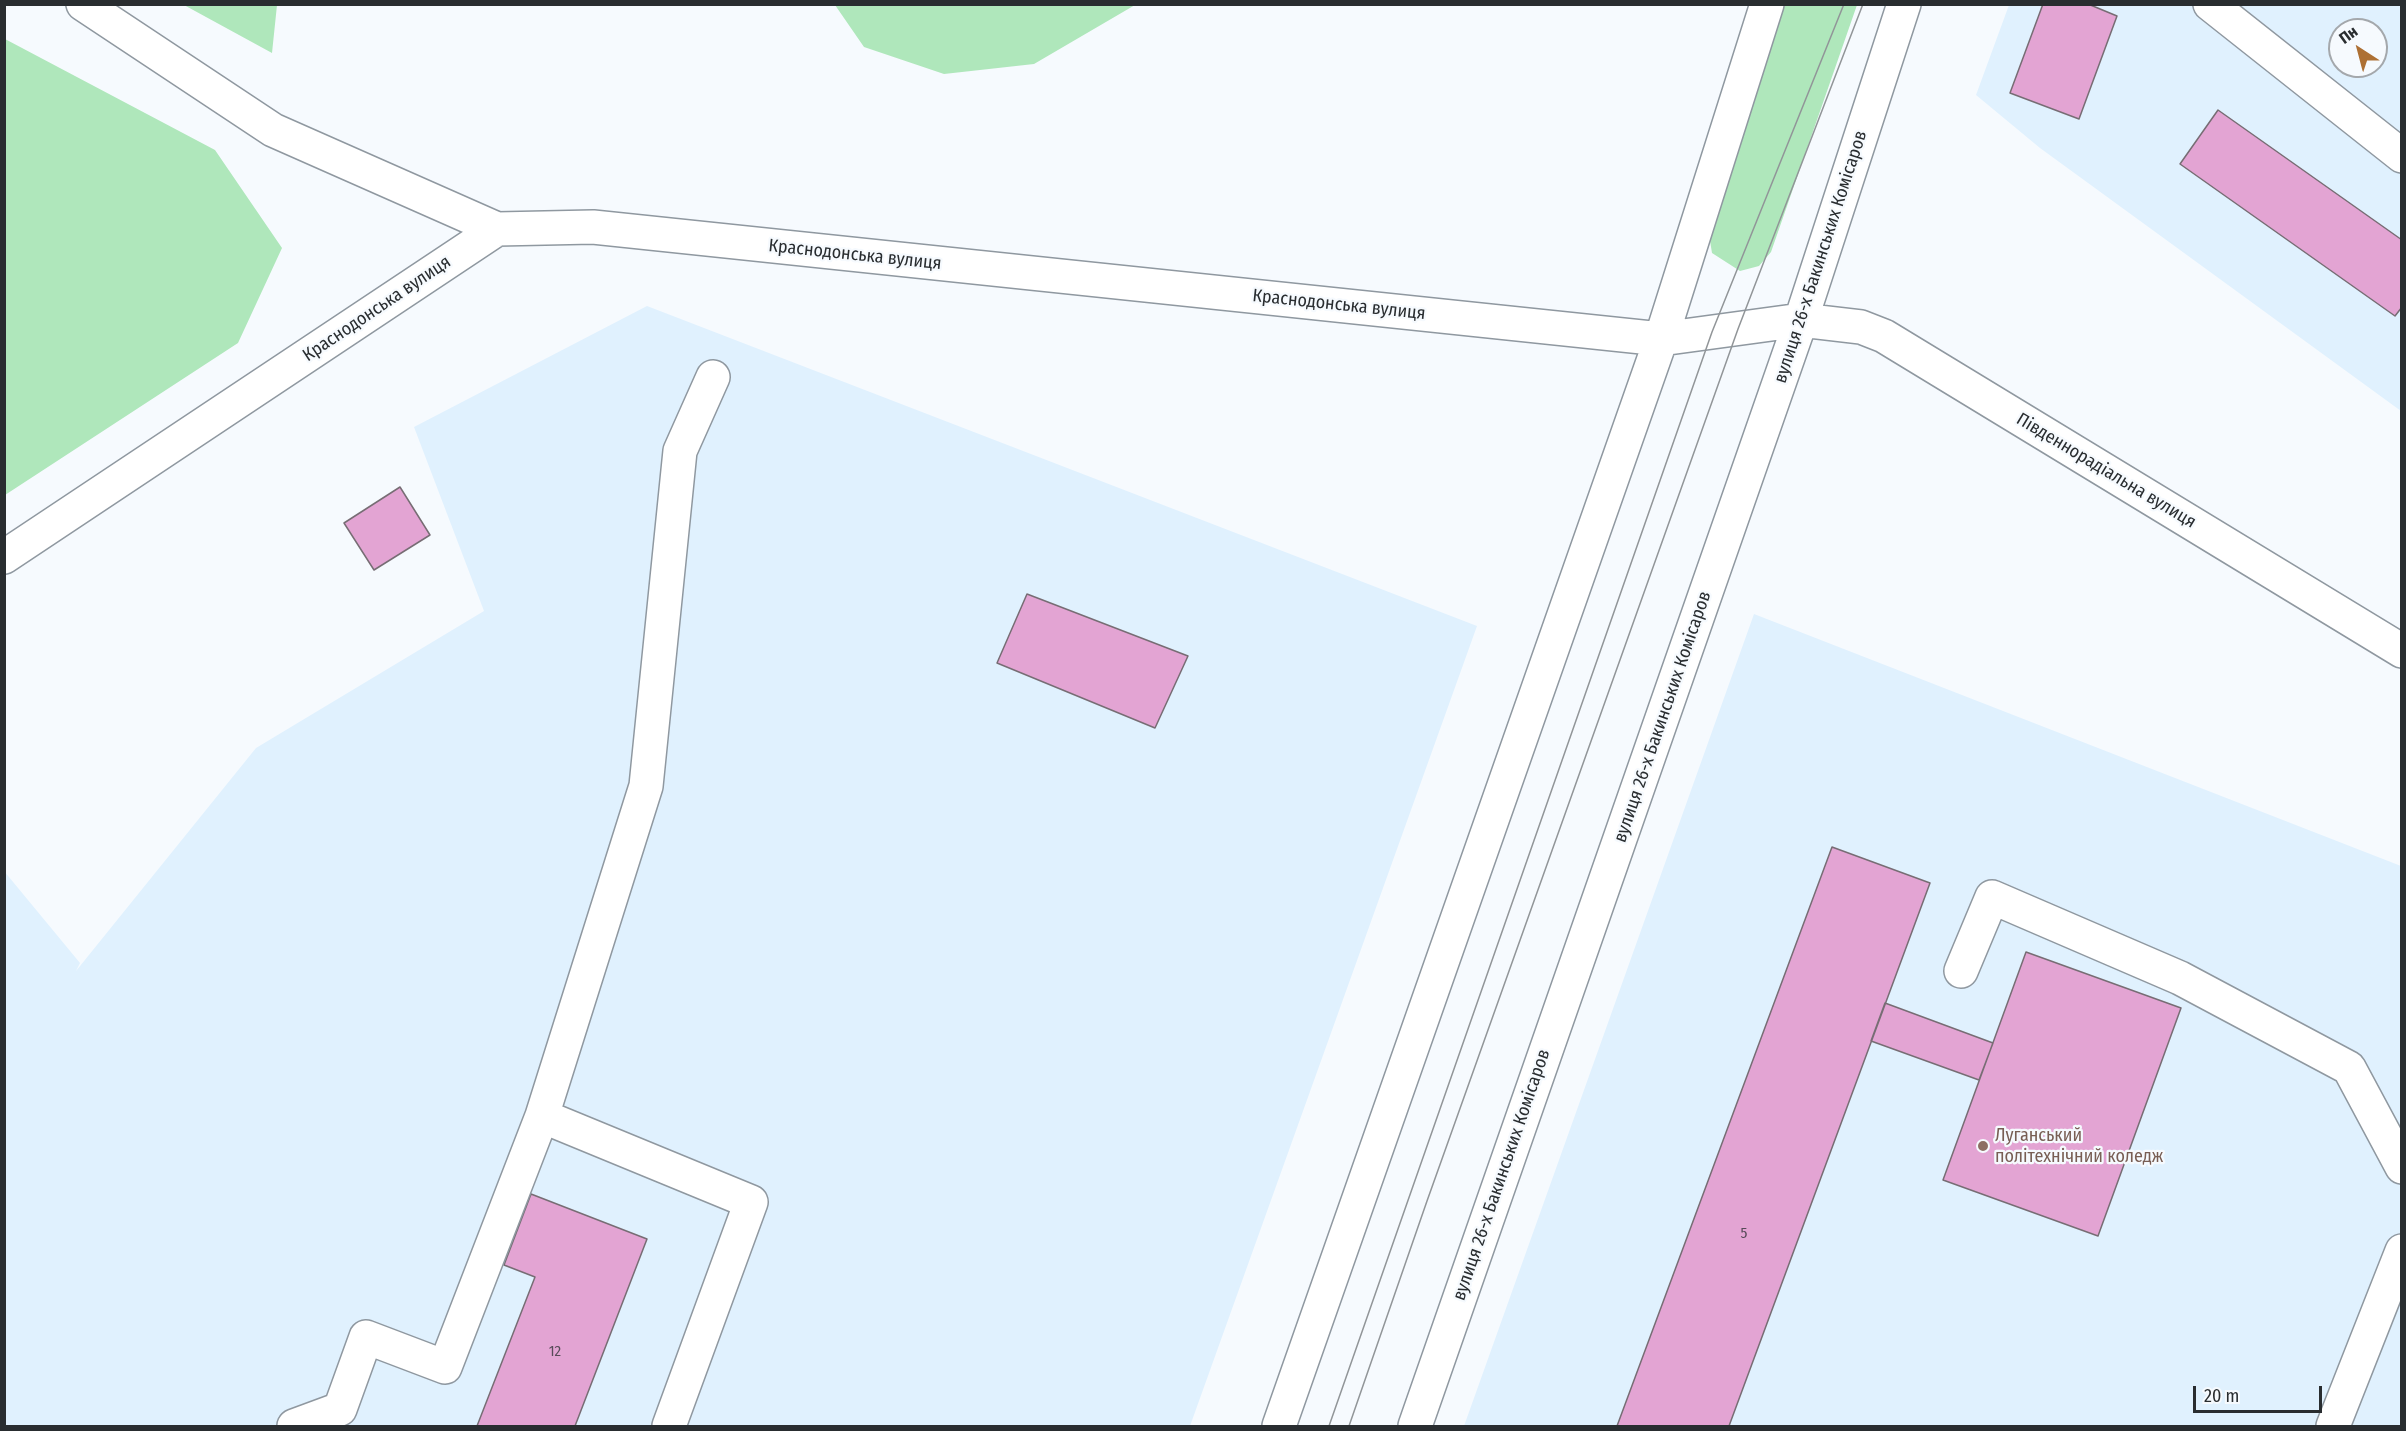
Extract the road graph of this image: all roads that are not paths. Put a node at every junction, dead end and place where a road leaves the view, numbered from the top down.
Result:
1 (82, 4) edge
2 (1767, 4) edge
3 (1904, 4) edge
4 (2210, 4) edge
5 (2402, 156) edge
6 (496, 229) junction
7 (1801, 320) junction
8 (1661, 339) junction
9 (713, 377) dead end
10 (4, 557) edge
11 (2402, 651) edge
12 (1961, 971) dead end
13 (542, 1116) junction
14 (2402, 1167) edge
15 (2402, 1251) edge
16 (294, 1426) edge
17 (669, 1426) edge
18 (1279, 1426) edge
19 (1415, 1426) edge
20 (2333, 1426) edge

1 - 6 street
2 - 8 street
3 - 7 street, вулиця 26-х Бакинських Комісаров
4 - 5 street
6 - 8 street, Краснодонська вулиця
6 - 10 street, Краснодонська вулиця
7 - 8 street, Краснодонська вулиця
7 - 11 street, Південнорадіальна вулиця
7 - 19 street, вулиця 26-х Бакинських Комісаров
8 - 18 street
9 - 13 street
12 - 14 street
13 - 16 street
13 - 17 street
15 - 20 street

